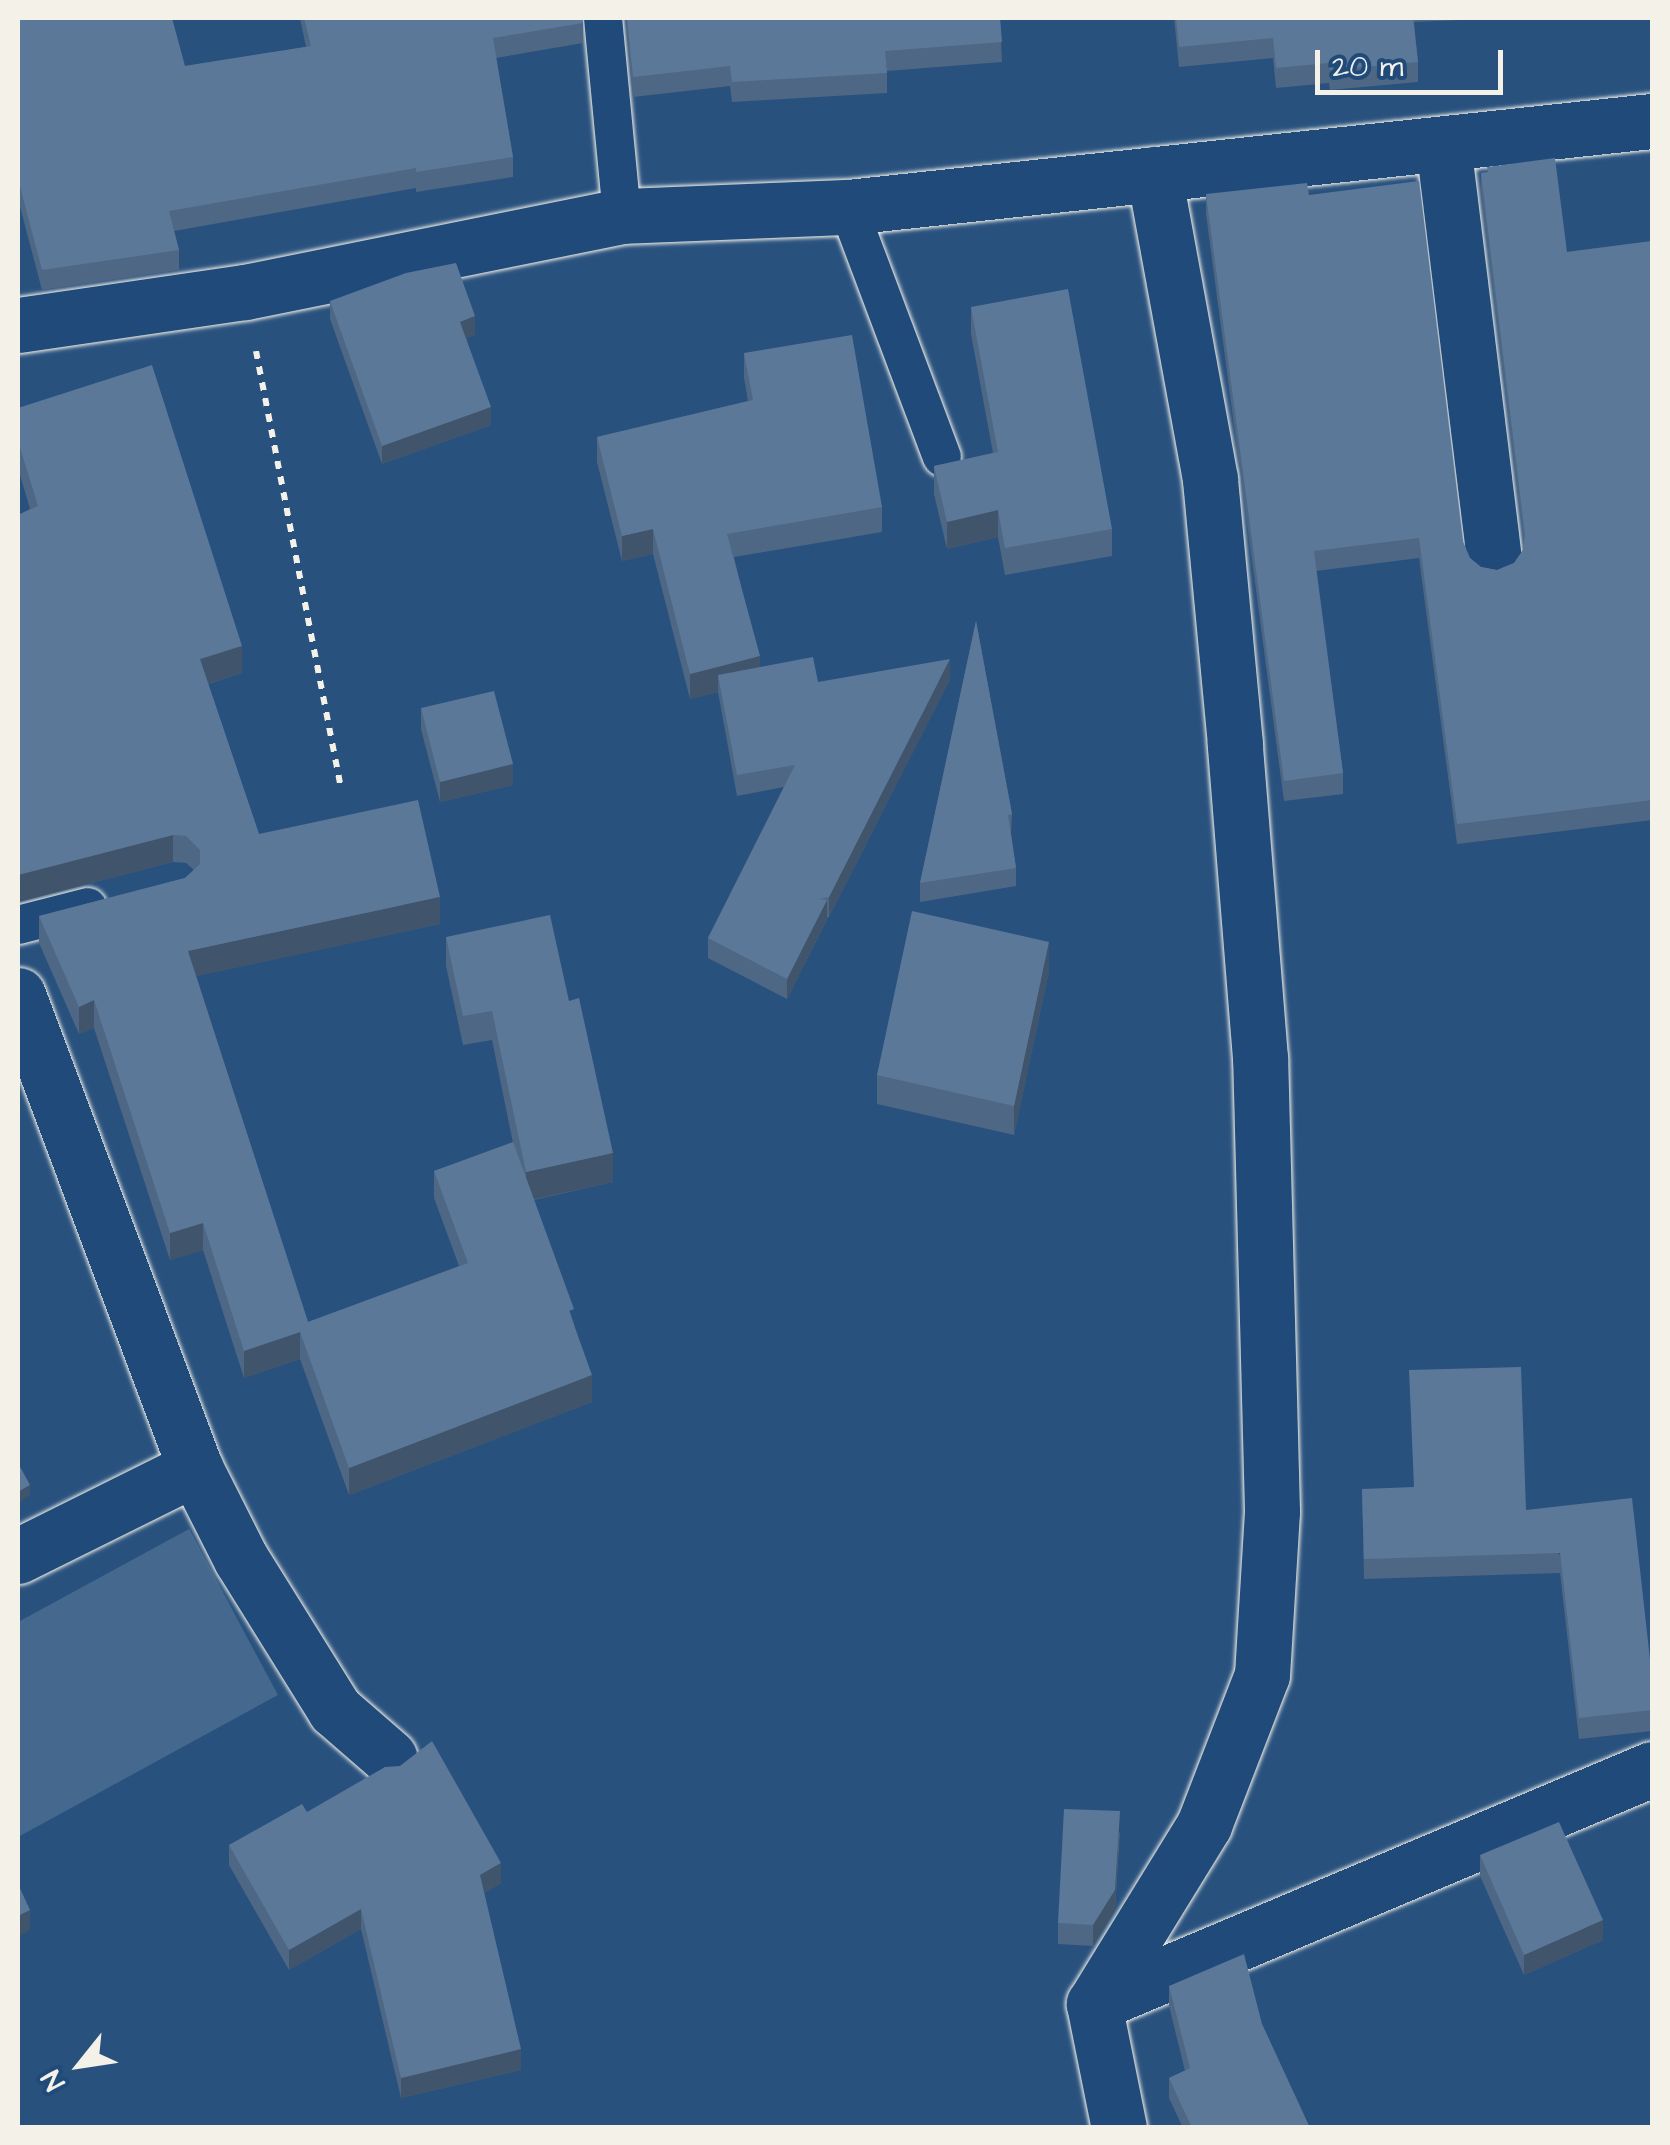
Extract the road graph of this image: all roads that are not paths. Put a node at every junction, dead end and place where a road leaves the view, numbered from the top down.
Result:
1 (603, 18) edge
2 (1652, 121) edge
3 (1443, 144) junction
4 (1154, 174) junction
5 (848, 207) junction
6 (622, 216) junction
7 (18, 325) edge
8 (942, 457) dead end
9 (1494, 559) dead end
10 (125, 898) edge
11 (18, 925) edge
12 (18, 995) edge
13 (195, 1468) junction
14 (18, 1556) edge
15 (388, 1757) dead end
16 (1652, 1769) edge
17 (1094, 2004) junction
18 (1119, 2128) edge

1 - 6 lane
2 - 3 street
3 - 4 street
3 - 9 street
4 - 5 street
4 - 17 street
5 - 6 street
5 - 8 lane
6 - 7 street
10 - 11 lane
12 - 13 street
13 - 14 street
13 - 15 street
16 - 17 street
17 - 18 street

